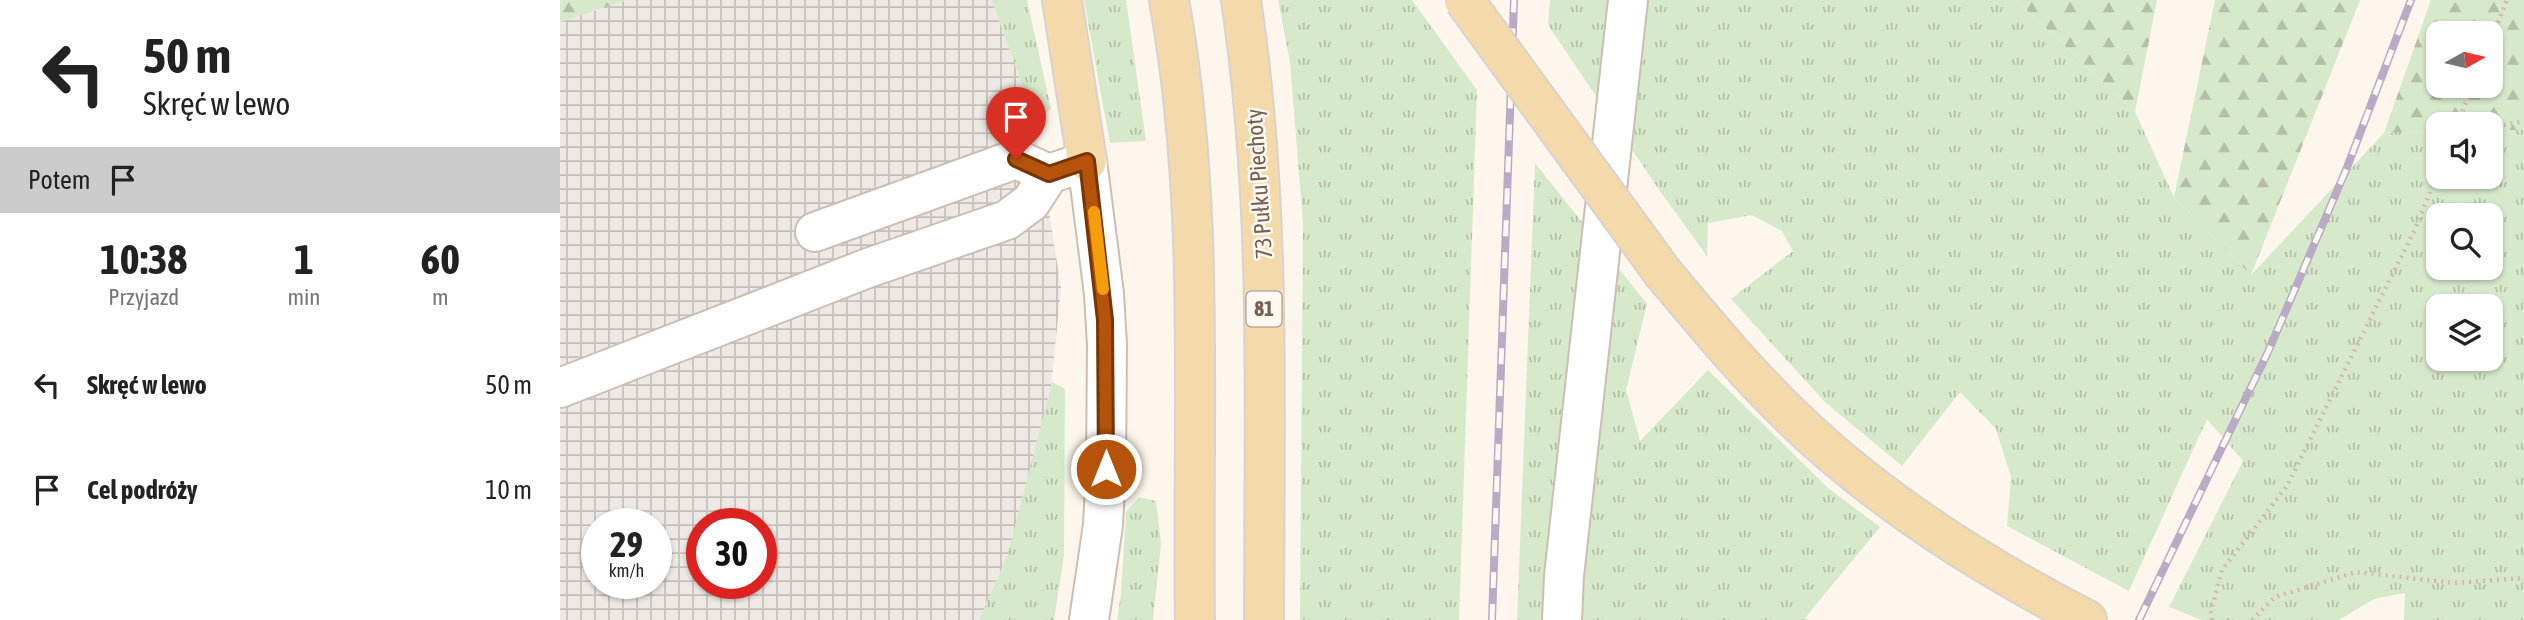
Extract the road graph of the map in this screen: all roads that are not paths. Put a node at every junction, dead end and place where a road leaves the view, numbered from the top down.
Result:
1 (1062, 0) edge
2 (1169, 0) edge
3 (1241, 0) edge
4 (1464, 0) edge
5 (1628, 0) edge
6 (1087, 161) junction
7 (1049, 174) junction
8 (815, 232) dead end
9 (560, 388) edge
10 (1193, 612) edge
11 (1089, 620) edge
12 (1264, 620) edge
13 (1562, 620) edge
14 (2087, 620) edge

1 - 6 main road
2 - 10 main road
3 - 12 main road, 73 Pułku Piechoty / 81
4 - 14 main road, bridge
5 - 13 street
6 - 7 street
6 - 11 street
7 - 8 street
7 - 9 street

